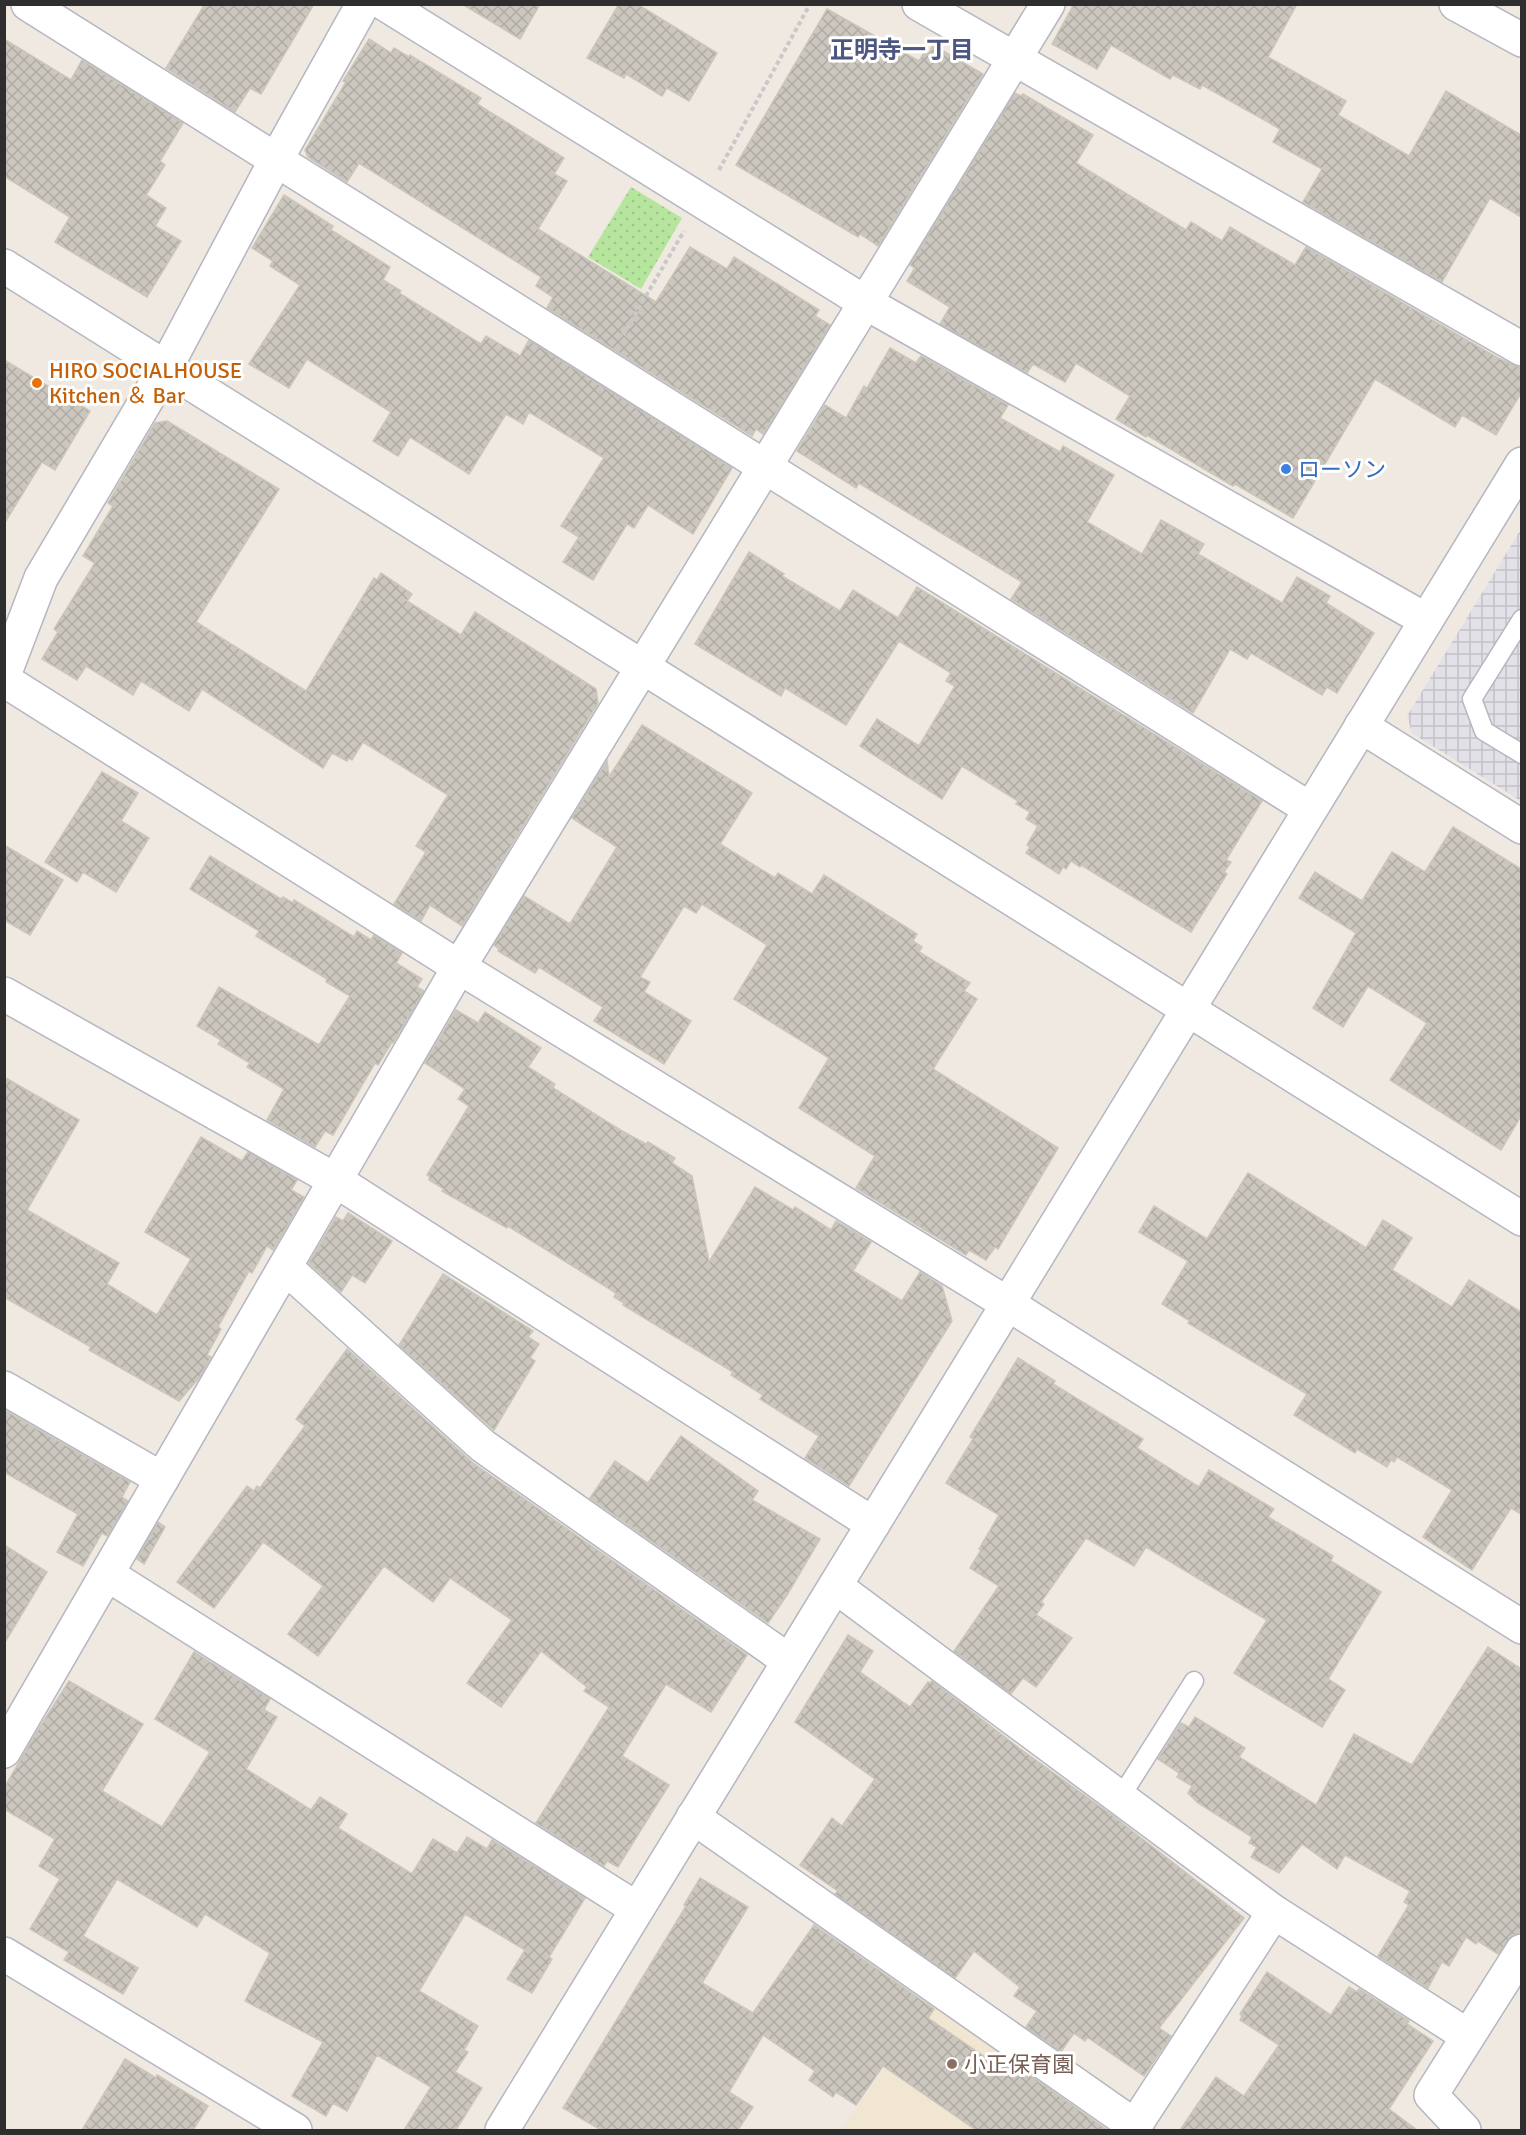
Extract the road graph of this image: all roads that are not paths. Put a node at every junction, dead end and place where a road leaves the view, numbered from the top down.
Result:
1 (28, 4) edge
2 (363, 4) edge
3 (385, 4) edge
4 (919, 4) edge
5 (1048, 4) edge
6 (1456, 4) edge
7 (1521, 40) edge
8 (1015, 59) junction
9 (276, 160) junction
10 (4, 266) edge
11 (866, 303) junction
12 (1521, 349) edge
13 (166, 367) junction
14 (1521, 464) edge
15 (766, 467) junction
16 (1521, 619) edge
17 (1426, 621) junction
18 (644, 667) junction
19 (4, 675) edge
20 (4, 680) edge
21 (1361, 726) junction
22 (1521, 754) edge
23 (1310, 809) junction
24 (1521, 827) edge
25 (459, 967) junction
26 (4, 994) edge
27 (1188, 1010) junction
28 (335, 1180) junction
29 (1521, 1219) edge
30 (285, 1267) junction
31 (1008, 1304) junction
32 (4, 1388) edge
33 (162, 1479) junction
34 (873, 1524) junction
35 (107, 1574) junction
36 (835, 1586) junction
37 (1521, 1627) edge
38 (789, 1661) junction
39 (1194, 1681) dead end
40 (4, 1751) edge
41 (1120, 1798) junction
42 (693, 1817) junction
43 (637, 1909) junction
44 (1274, 1912) junction
45 (1521, 1951) edge
46 (4, 1954) edge
47 (1468, 2036) junction
48 (1134, 2128) edge
49 (295, 2130) edge
50 (502, 2130) edge
51 (1464, 2130) edge

1 - 9 street
2 - 9 street
3 - 11 street
4 - 8 street
5 - 8 street
6 - 7 street
8 - 11 street
8 - 12 street
9 - 13 street
9 - 15 street
10 - 13 street
11 - 15 street
11 - 17 street
13 - 18 street
13 - 19 street
14 - 17 street
15 - 18 street
15 - 23 street
16 - 22 lane
17 - 21 street
18 - 25 street
18 - 27 street
20 - 25 street
21 - 23 street
21 - 24 street
23 - 27 street
25 - 28 street
25 - 31 street
26 - 28 street
27 - 29 street
27 - 31 street
28 - 30 street
28 - 34 street
30 - 33 street
30 - 38 street
31 - 34 street
31 - 37 street
32 - 33 street
33 - 35 street
34 - 36 street
35 - 40 street
35 - 43 street
36 - 38 street
36 - 41 street
38 - 42 street
39 - 41 lane
41 - 44 street
42 - 43 street
42 - 48 street
43 - 50 street
44 - 47 street
44 - 48 street
45 - 47 street
46 - 49 street
47 - 51 street

